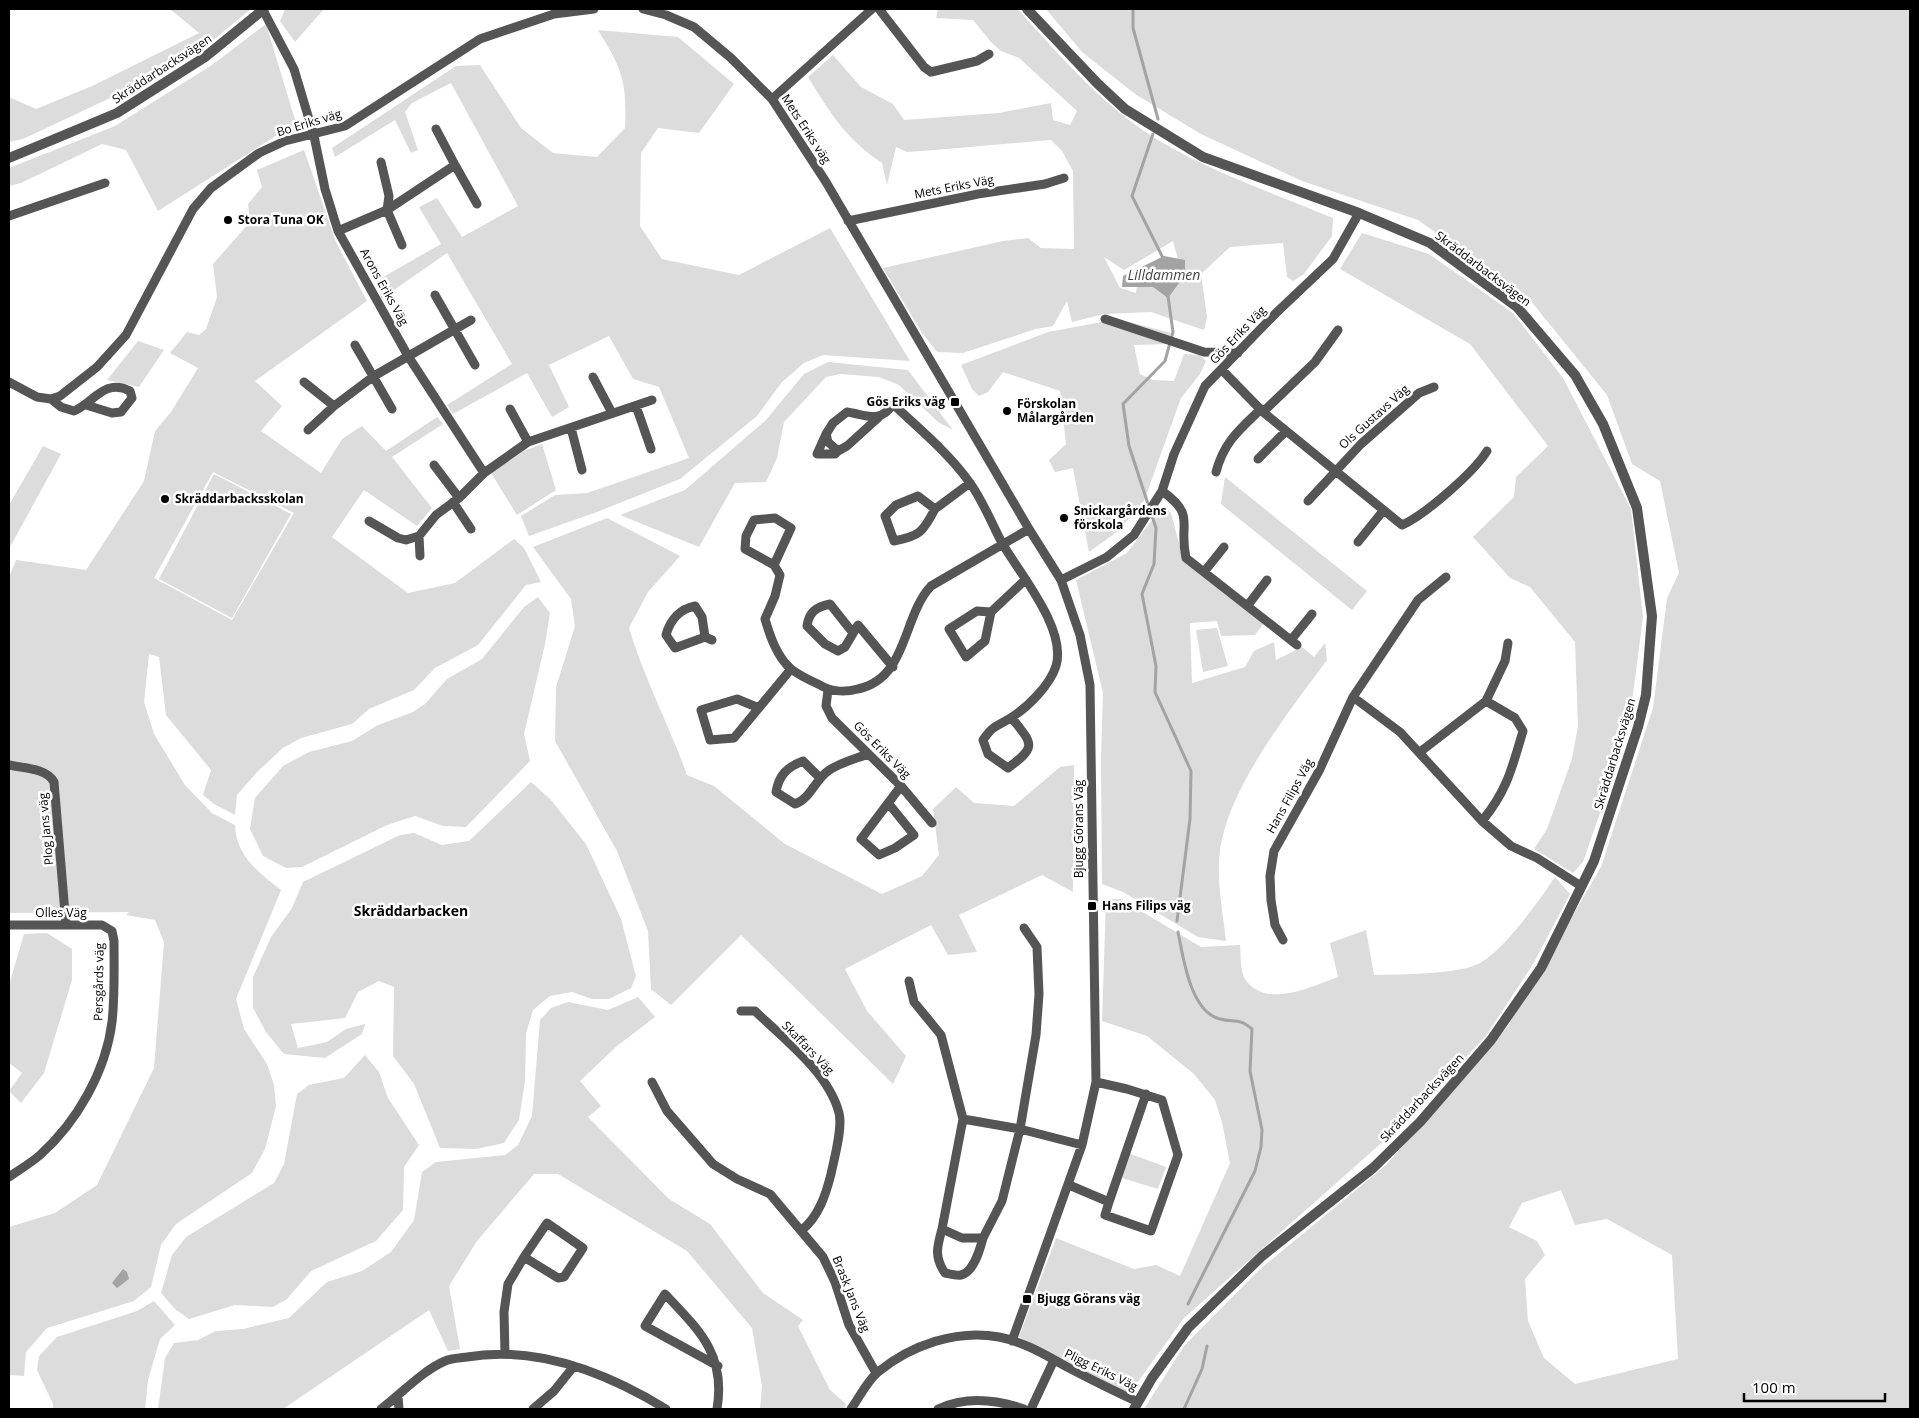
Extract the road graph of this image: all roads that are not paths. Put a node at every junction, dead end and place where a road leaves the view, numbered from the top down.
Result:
1 (594, 9) edge
2 (643, 9) edge
3 (872, 9) edge
4 (879, 9) edge
5 (1027, 9) edge
6 (264, 10) edge
7 (989, 54) dead end
8 (772, 99) junction
9 (436, 129) dead end
10 (314, 136) junction
11 (9, 158) edge
12 (381, 162) dead end
13 (455, 165) junction
14 (1064, 178) dead end
15 (105, 183) dead end
16 (477, 204) dead end
17 (387, 210) junction
18 (1359, 213) junction
19 (9, 216) edge
20 (848, 221) junction
21 (338, 231) junction
22 (402, 245) dead end
23 (435, 295) dead end
24 (1106, 319) dead end
25 (471, 320) dead end
26 (455, 329) junction
27 (1338, 330) dead end
28 (355, 345) dead end
29 (1238, 353) junction
30 (408, 356) junction
31 (476, 365) dead end
32 (1222, 370) junction
33 (374, 376) junction
34 (593, 377) dead end
35 (9, 382) edge
36 (304, 382) dead end
37 (1434, 387) dead end
38 (51, 399) junction
39 (652, 400) dead end
40 (86, 406) junction
41 (334, 406) junction
42 (636, 406) junction
43 (392, 409) dead end
44 (510, 409) dead end
45 (1262, 410) junction
46 (612, 413) junction
47 (879, 417) junction
48 (571, 428) junction
49 (308, 430) dead end
50 (1286, 431) junction
51 (826, 434) junction
52 (528, 442) junction
53 (650, 449) dead end
54 (838, 451) junction
55 (1487, 451) dead end
56 (1258, 459) dead end
57 (434, 465) dead end
58 (582, 470) dead end
59 (1334, 471) junction
60 (1216, 472) dead end
61 (484, 473) junction
62 (970, 483) junction
63 (1162, 491) junction
64 (456, 500) junction
65 (1308, 501) dead end
66 (935, 509) junction
67 (1383, 511) junction
68 (370, 521) dead end
69 (471, 529) dead end
70 (1028, 529) junction
71 (419, 536) junction
72 (1358, 542) dead end
73 (1003, 544) junction
74 (1224, 547) dead end
75 (420, 556) dead end
76 (774, 565) junction
77 (1204, 572) junction
78 (1446, 577) dead end
79 (1025, 580) junction
80 (1061, 580) junction
81 (1267, 580) dead end
82 (1248, 605) junction
83 (990, 612) junction
84 (1312, 614) dead end
85 (853, 633) junction
86 (708, 638) joint
87 (1508, 643) dead end
88 (893, 667) junction
89 (791, 669) junction
90 (828, 690) junction
91 (1353, 698) junction
92 (1486, 701) junction
93 (759, 708) junction
94 (1012, 718) junction
95 (1420, 752) junction
96 (868, 754) junction
97 (9, 765) edge
98 (820, 778) junction
99 (901, 786) junction
100 (889, 804) junction
101 (1482, 821) junction
102 (932, 823) dead end
103 (1581, 886) junction
104 (9, 925) edge
105 (66, 925) junction
106 (1024, 928) dead end
107 (112, 931) joint
108 (1283, 940) dead end
109 (909, 981) dead end
110 (741, 1011) dead end
111 (652, 1082) dead end
112 (1096, 1082) junction
113 (1146, 1094) junction
114 (963, 1119) junction
115 (1020, 1129) junction
116 (1082, 1145) junction
117 (9, 1177) edge
118 (1069, 1185) junction
119 (1110, 1202) junction
120 (942, 1229) junction
121 (802, 1230) junction
122 (983, 1238) junction
123 (524, 1257) junction
124 (1012, 1340) junction
125 (505, 1354) junction
126 (1054, 1360) junction
127 (574, 1366) junction
128 (718, 1366) junction
129 (876, 1373) junction
130 (398, 1396) junction
131 (1136, 1406) edge
132 (381, 1409) edge
133 (398, 1409) edge
134 (533, 1409) edge
135 (666, 1409) edge
136 (717, 1409) edge
137 (851, 1409) edge
138 (938, 1409) edge
139 (1024, 1409) edge
140 (1031, 1409) edge

1 - 10 street, Bo Eriks väg
2 - 8 street, Mets Eriks väg
3 - 8 street
4 - 7 street
5 - 18 street, Skräddarbacksvägen
6 - 10 street, Arons Eriks Väg
6 - 11 street, Skräddarbacksvägen
8 - 20 street, Mets Eriks väg
9 - 13 street
10 - 21 street, Arons Eriks Väg
10 - 38 street, Bo Eriks väg
12 - 17 street
13 - 16 street
13 - 17 street
14 - 20 street, Mets Eriks Väg
15 - 19 street
17 - 21 street
17 - 22 street
18 - 29 street, Gös Eriks Väg
18 - 103 street, Skräddarbacksvägen
20 - 70 street
21 - 30 street, Arons Eriks Väg
23 - 26 street
24 - 29 street
25 - 26 street
26 - 30 street
26 - 31 street
27 - 45 street
28 - 33 street
29 - 32 street, Gös Eriks Väg
30 - 33 street
30 - 61 street, Arons Eriks Väg
32 - 45 street
32 - 63 street, Gös Eriks Väg
33 - 41 street
33 - 43 street
34 - 46 street
35 - 38 street
36 - 41 street
37 - 59 street, Ols Gustavs Väg
38 - 40 street
39 - 42 street
40 - 40 street
41 - 49 street
42 - 46 street
42 - 53 street
44 - 52 street
45 - 50 street
45 - 60 street
46 - 48 street
47 - 51 street
47 - 54 street
47 - 62 street
48 - 52 street
48 - 58 street
50 - 56 street
50 - 59 street
51 - 54 street
51 - 54 street
52 - 61 street
55 - 67 street
57 - 64 street
59 - 65 street, Ols Gustavs Väg
59 - 67 street
61 - 64 street
62 - 66 street
62 - 73 street
63 - 77 street
63 - 80 street, Gös Eriks Väg
64 - 69 street
64 - 71 street
66 - 66 street
67 - 72 street
68 - 71 street
70 - 73 street
70 - 80 street
71 - 75 street
73 - 79 street
73 - 88 street
74 - 77 street
76 - 76 street
76 - 89 street
77 - 82 street
78 - 91 street, Hans Filips Väg
79 - 83 street
79 - 94 street
80 - 112 street, Bjugg Görans Väg
81 - 82 street
82 - 84 street
83 - 83 street
85 - 85 street
85 - 88 street
86 - 86 street
87 - 92 street
88 - 90 street
89 - 90 street
89 - 93 street
90 - 96 street, Gös Eriks Väg
91 - 95 street
91 - 108 street, Hans Filips Väg
92 - 95 street
92 - 101 street
93 - 93 street
94 - 94 street
95 - 101 street
96 - 98 street, Gös Eriks Väg
96 - 99 street, Gös Eriks Väg
97 - 105 street, Plog Jans väg
98 - 98 street, Gös Eriks Väg
99 - 100 street, Gös Eriks Väg
99 - 102 street, Gös Eriks Väg
100 - 100 street, Gös Eriks Väg
101 - 103 street
103 - 131 street, Skräddarbacksvägen
104 - 105 street, Olles Väg
105 - 107 street, Olles Väg
106 - 115 street
107 - 117 street, Persgårds väg
109 - 114 street
110 - 121 street, Skaffars Väg
111 - 121 street, Brask Jans Väg
112 - 113 street
112 - 116 street, Bjugg Görans Väg
113 - 119 street
113 - 119 street
114 - 115 street
114 - 120 street
115 - 116 street
115 - 122 street
116 - 118 street, Bjugg Görans Väg
118 - 119 street
118 - 124 street, Bjugg Görans Väg
120 - 122 street
120 - 122 street
121 - 129 street, Brask Jans Väg
123 - 123 street
123 - 125 street
124 - 126 street, Pligg Eriks Väg
124 - 129 street, Pligg Eriks Väg
125 - 127 street
125 - 130 street
126 - 131 street, Pligg Eriks Väg
126 - 140 street, Pligg Eriks Väg
127 - 134 street
127 - 135 street
128 - 128 street
128 - 136 street
129 - 137 street, Pligg Eriks Väg
130 - 132 street
130 - 133 street
138 - 139 street

